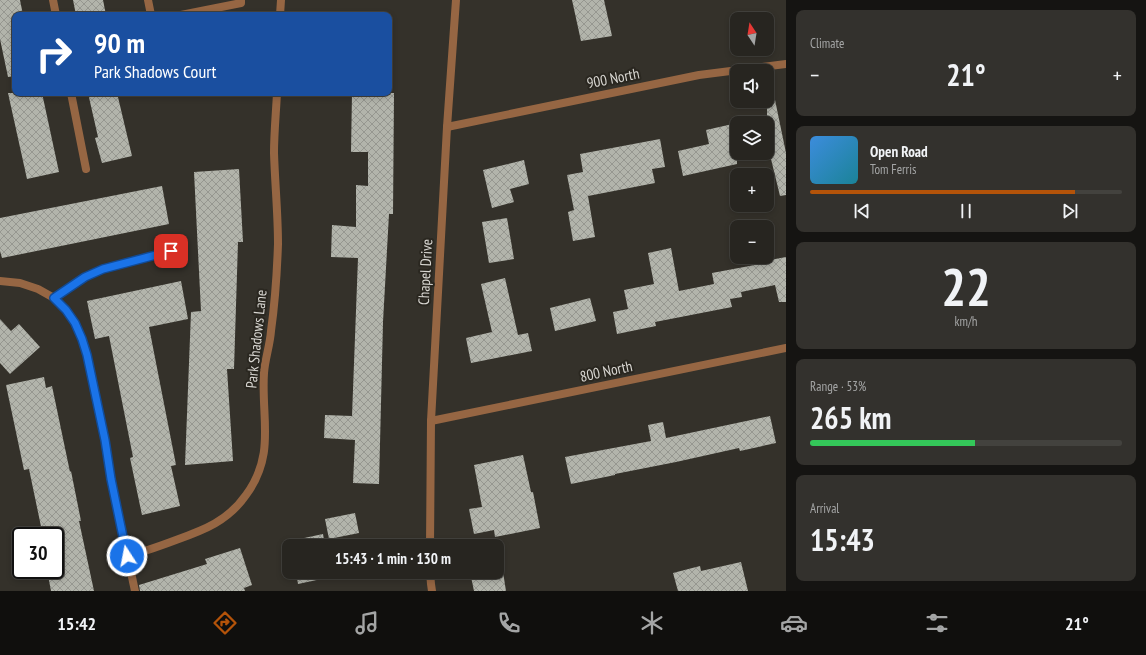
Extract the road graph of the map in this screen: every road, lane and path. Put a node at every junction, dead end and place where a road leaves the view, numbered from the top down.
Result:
1 (53, 0) edge
2 (148, 0) edge
3 (241, 0) edge
4 (281, 0) edge
5 (456, 0) edge
6 (55, 12) edge
7 (150, 12) edge
8 (196, 12) edge
9 (280, 12) edge
10 (786, 64) edge
11 (72, 96) edge
12 (277, 96) edge
13 (447, 127) junction
14 (86, 169) dead end
15 (171, 251) dead end
16 (0, 280) edge
17 (54, 298) junction
18 (786, 348) edge
19 (431, 421) junction
20 (430, 539) edge
21 (127, 556) junction
22 (430, 579) edge
23 (135, 591) edge
24 (432, 591) edge

1 - 6 street
2 - 7 street
3 - 8 street
4 - 9 street
5 - 13 street, Chapel Drive
10 - 13 street, 900 North
11 - 14 street
12 - 21 street, Park Shadows Lane
13 - 19 street, Chapel Drive
15 - 17 street
16 - 17 street
17 - 21 street
18 - 19 street, 800 North
19 - 20 street, Chapel Drive
21 - 23 street
22 - 24 street

